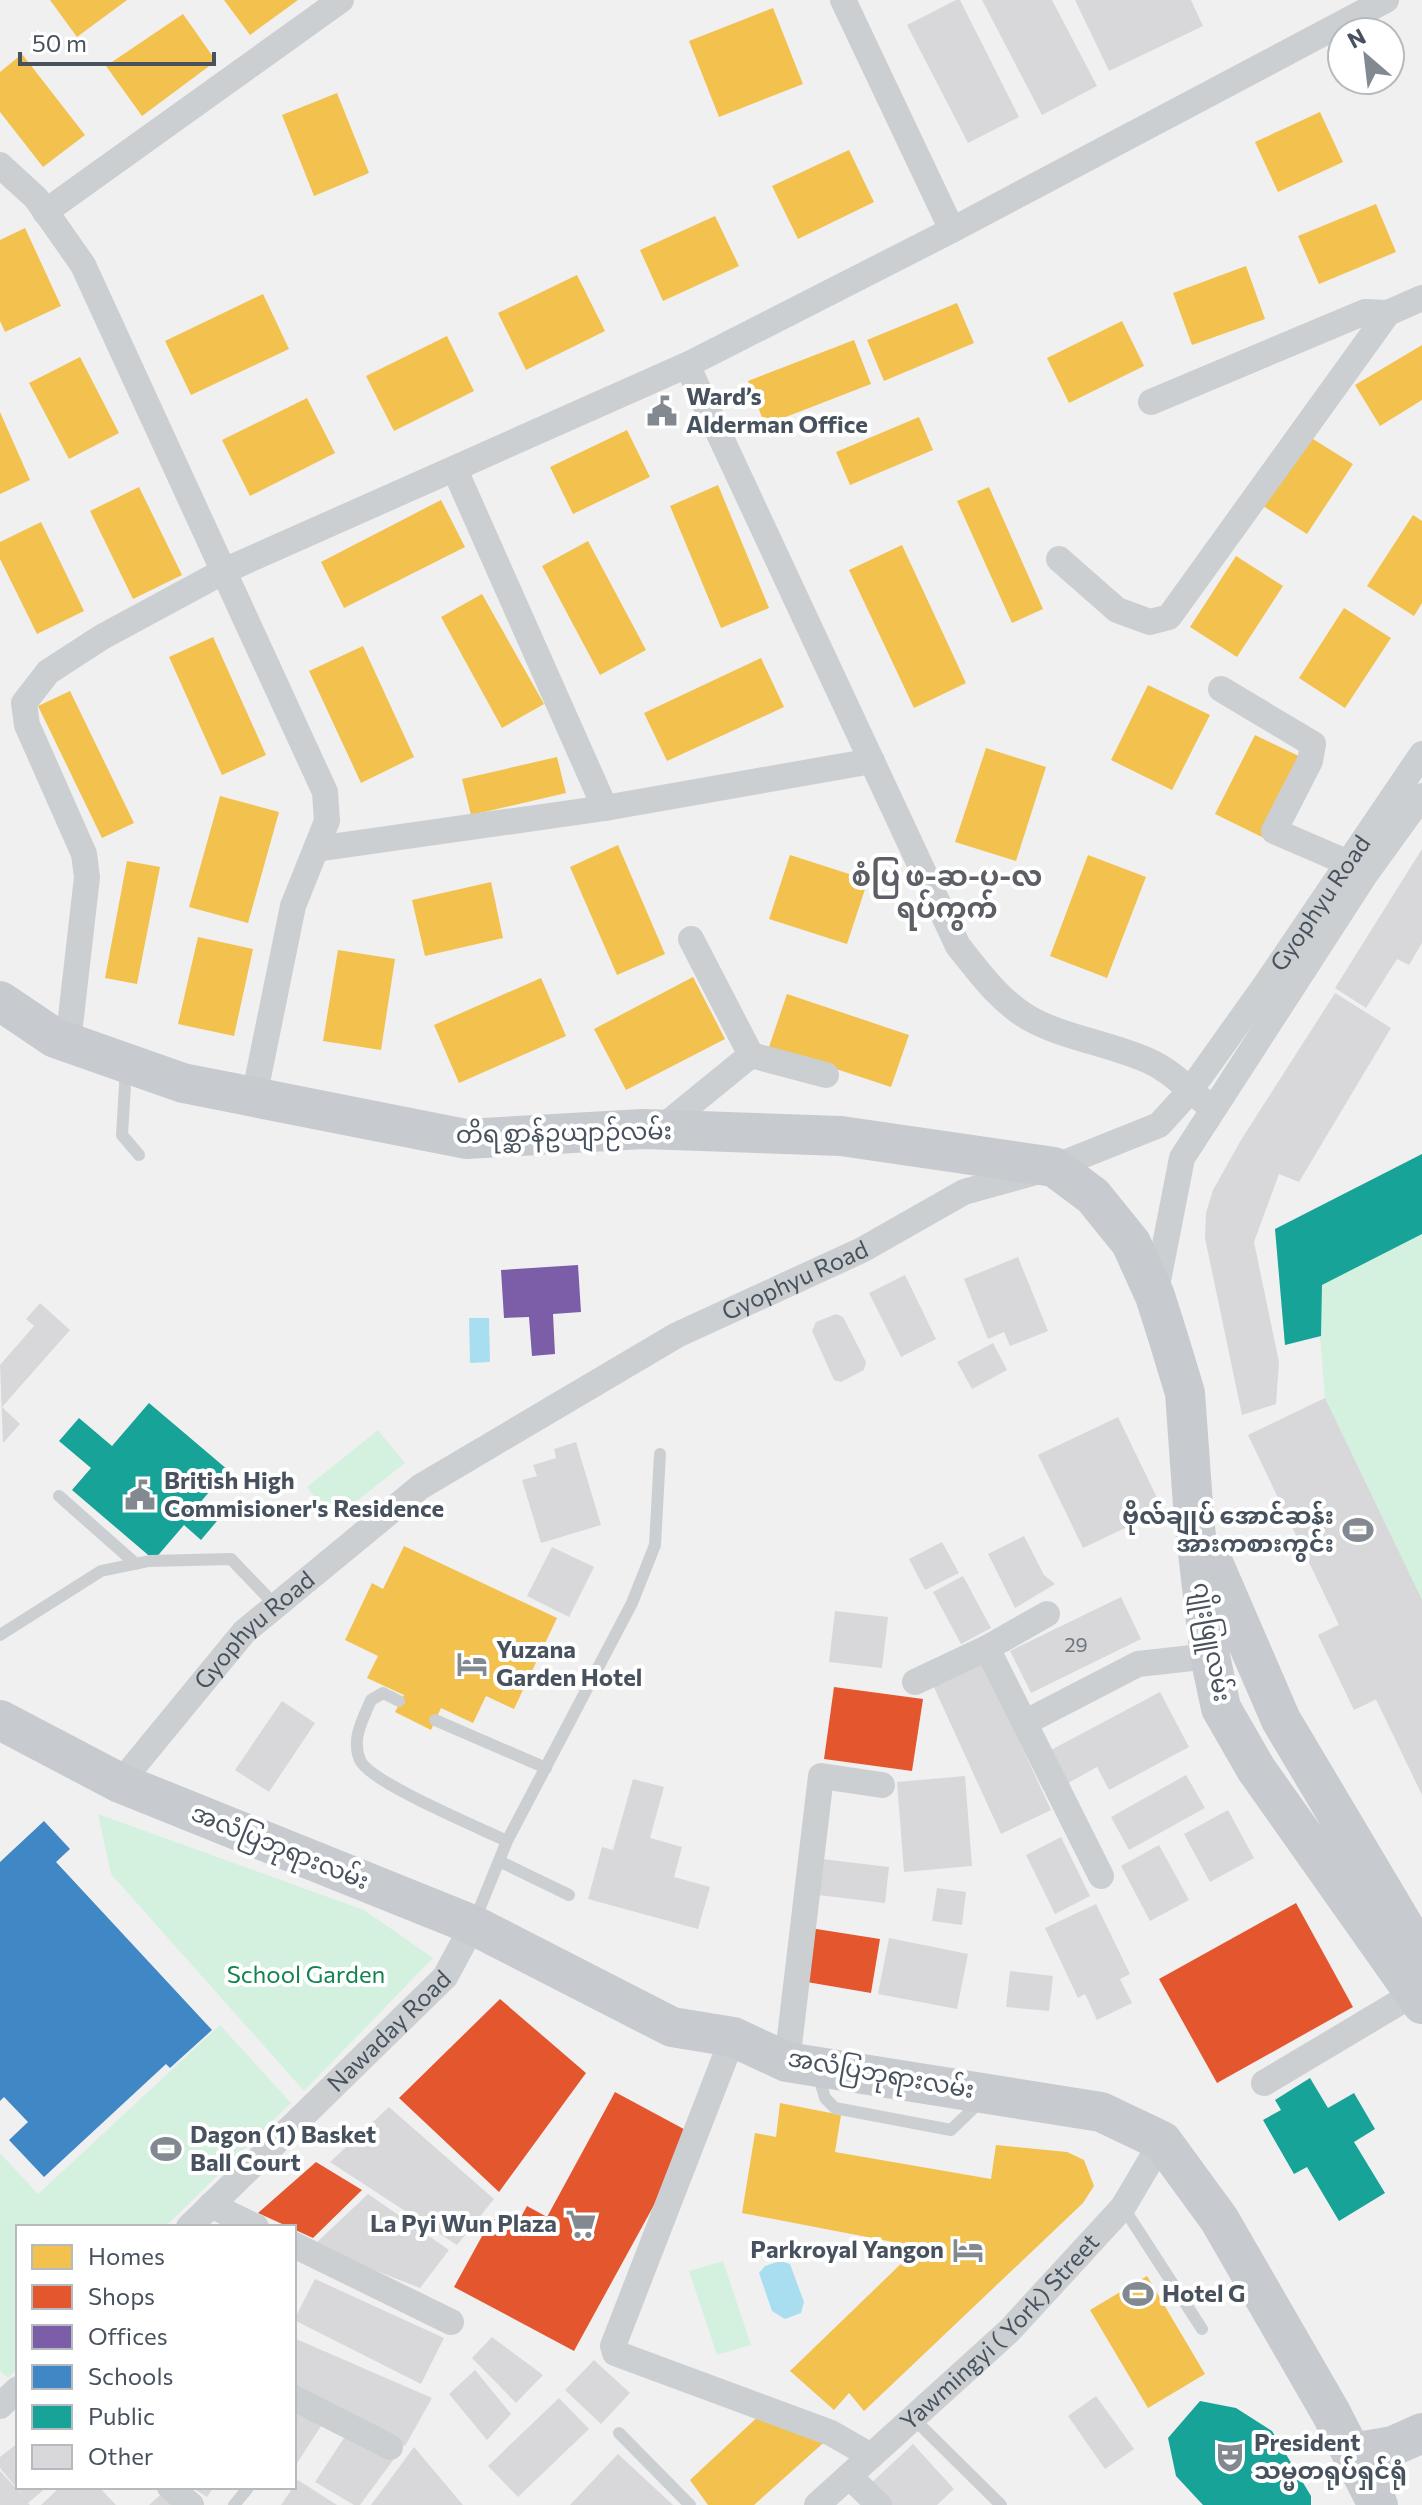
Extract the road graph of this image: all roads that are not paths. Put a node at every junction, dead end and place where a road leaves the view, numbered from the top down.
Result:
1 (341, 0) edge
2 (843, 0) edge
3 (1386, 0) edge
4 (0, 165) edge
5 (45, 212) junction
6 (952, 230) junction
7 (1422, 298) edge
8 (1388, 313) junction
9 (687, 365) junction
10 (1151, 402) dead end
11 (455, 470) junction
12 (1059, 559) dead end
13 (226, 570) junction
14 (1221, 689) dead end
15 (1422, 754) edge
16 (872, 761) junction
17 (1422, 796) edge
18 (605, 808) junction
19 (316, 849) junction
20 (1346, 862) junction
21 (691, 939) dead end
22 (0, 1001) edge
23 (68, 1043) junction
24 (751, 1055) junction
25 (127, 1063) junction
26 (826, 1075) dead end
27 (1189, 1092) junction
28 (254, 1097) junction
29 (1213, 1108) junction
30 (659, 1130) junction
31 (139, 1155) dead end
32 (1054, 1167) junction
33 (1155, 1296) junction
34 (660, 1454) dead end
35 (59, 1496) dead end
36 (1194, 1519) junction
37 (136, 1564) junction
38 (276, 1606) junction
39 (1047, 1614) dead end
40 (0, 1635) edge
41 (987, 1648) junction
42 (1210, 1656) junction
43 (915, 1682) dead end
44 (399, 1701) dead end
45 (0, 1720) edge
46 (435, 1720) dead end
47 (1026, 1722) junction
48 (546, 1768) junction
49 (120, 1783) junction
50 (882, 1785) dead end
51 (507, 1841) junction
52 (499, 1861) junction
53 (1101, 1876) dead end
54 (569, 1895) dead end
55 (473, 1925) junction
56 (1420, 1985) edge
57 (733, 2037) junction
58 (802, 2064) junction
59 (1264, 2083) dead end
60 (1162, 2141) junction
61 (211, 2205) junction
62 (1123, 2207) junction
63 (191, 2225) edge
64 (252, 2225) edge
65 (296, 2246) edge
66 (451, 2322) dead end
67 (1202, 2329) dead end
68 (296, 2399) edge
69 (913, 2418) junction
70 (619, 2433) dead end
71 (1422, 2433) edge
72 (390, 2447) dead end
73 (1352, 2453) junction
74 (871, 2456) junction
75 (849, 2476) junction
76 (172, 2489) edge
77 (247, 2489) edge
78 (1373, 2503) edge
79 (191, 2505) edge
80 (234, 2505) edge
81 (690, 2505) edge
82 (817, 2505) edge
83 (879, 2505) edge
84 (1001, 2505) edge

1 - 5 street
2 - 6 street
3 - 6 street
4 - 5 street
5 - 13 street
6 - 9 street
7 - 8 street
8 - 10 street
8 - 12 street
9 - 11 street
9 - 16 street
11 - 13 street
11 - 18 street
13 - 19 street
13 - 23 street
14 - 20 street
15 - 20 street, Gyophyu Road
16 - 18 street
16 - 27 street
17 - 29 street, Gyophyu Road
18 - 19 street
19 - 28 street
20 - 27 street, Gyophyu Road
21 - 24 street
22 - 23 main road, တိရစ္ဆာန်ဥယျာဉ်လမ်း
23 - 25 main road, တိရစ္ဆာန်ဥယျာဉ်လမ်း
24 - 26 street
24 - 30 street
25 - 28 main road, တိရစ္ဆာန်ဥယျာဉ်လမ်း
25 - 31 lane
27 - 29 street
27 - 32 street, Gyophyu Road
28 - 30 main road, တိရစ္ဆာန်ဥယျာဉ်လမ်း
29 - 33 street, Gyophyu Road
30 - 32 main road, တိရစ္ဆာန်ဥယျာဉ်လမ်း
32 - 33 main road, ဂျိုးဖြူလမ်း
32 - 38 street, Gyophyu Road
33 - 36 main road, ဂျိုးဖြူလမ်း
34 - 48 lane
35 - 37 lane
36 - 42 main road, ဂျိုးဖြူလမ်း
36 - 56 main road
37 - 38 lane
37 - 40 lane
38 - 49 street, Gyophyu Road
39 - 41 street
41 - 43 street
41 - 47 street
42 - 47 street
42 - 56 main road, ဂျိုးဖြူလမ်း
44 - 51 lane
45 - 49 main road, အလံပြဘုရားလမ်း
46 - 48 lane
47 - 53 street
48 - 51 lane
49 - 55 main road, အလံပြဘုရားလမ်း
50 - 58 street
51 - 52 lane
52 - 54 lane
52 - 55 lane
55 - 57 main road, အလံပြဘုရားလမ်း
55 - 61 street, Nawaday Road
56 - 59 street
57 - 58 main road, အလံပြဘုရားလမ်း
57 - 74 street
58 - 60 main road, အလံပြဘုရားလမ်း
60 - 62 street, Yawmingyi ( York) Street
60 - 73 main road, အလံပြဘုရားလမ်း
61 - 63 street, Nawaday Road
61 - 64 street
62 - 67 lane
62 - 69 street, Yawmingyi ( York) Street
65 - 66 street
68 - 72 street
69 - 74 street, Yawmingyi ( York) Street
69 - 84 lane
70 - 81 lane
71 - 73 main road
73 - 78 main road, အလံပြဘုရားလမ်း
74 - 75 street, Yawmingyi ( York) Street
75 - 82 street, Yawmingyi ( York) Street
75 - 83 street
76 - 79 street
77 - 80 lane

